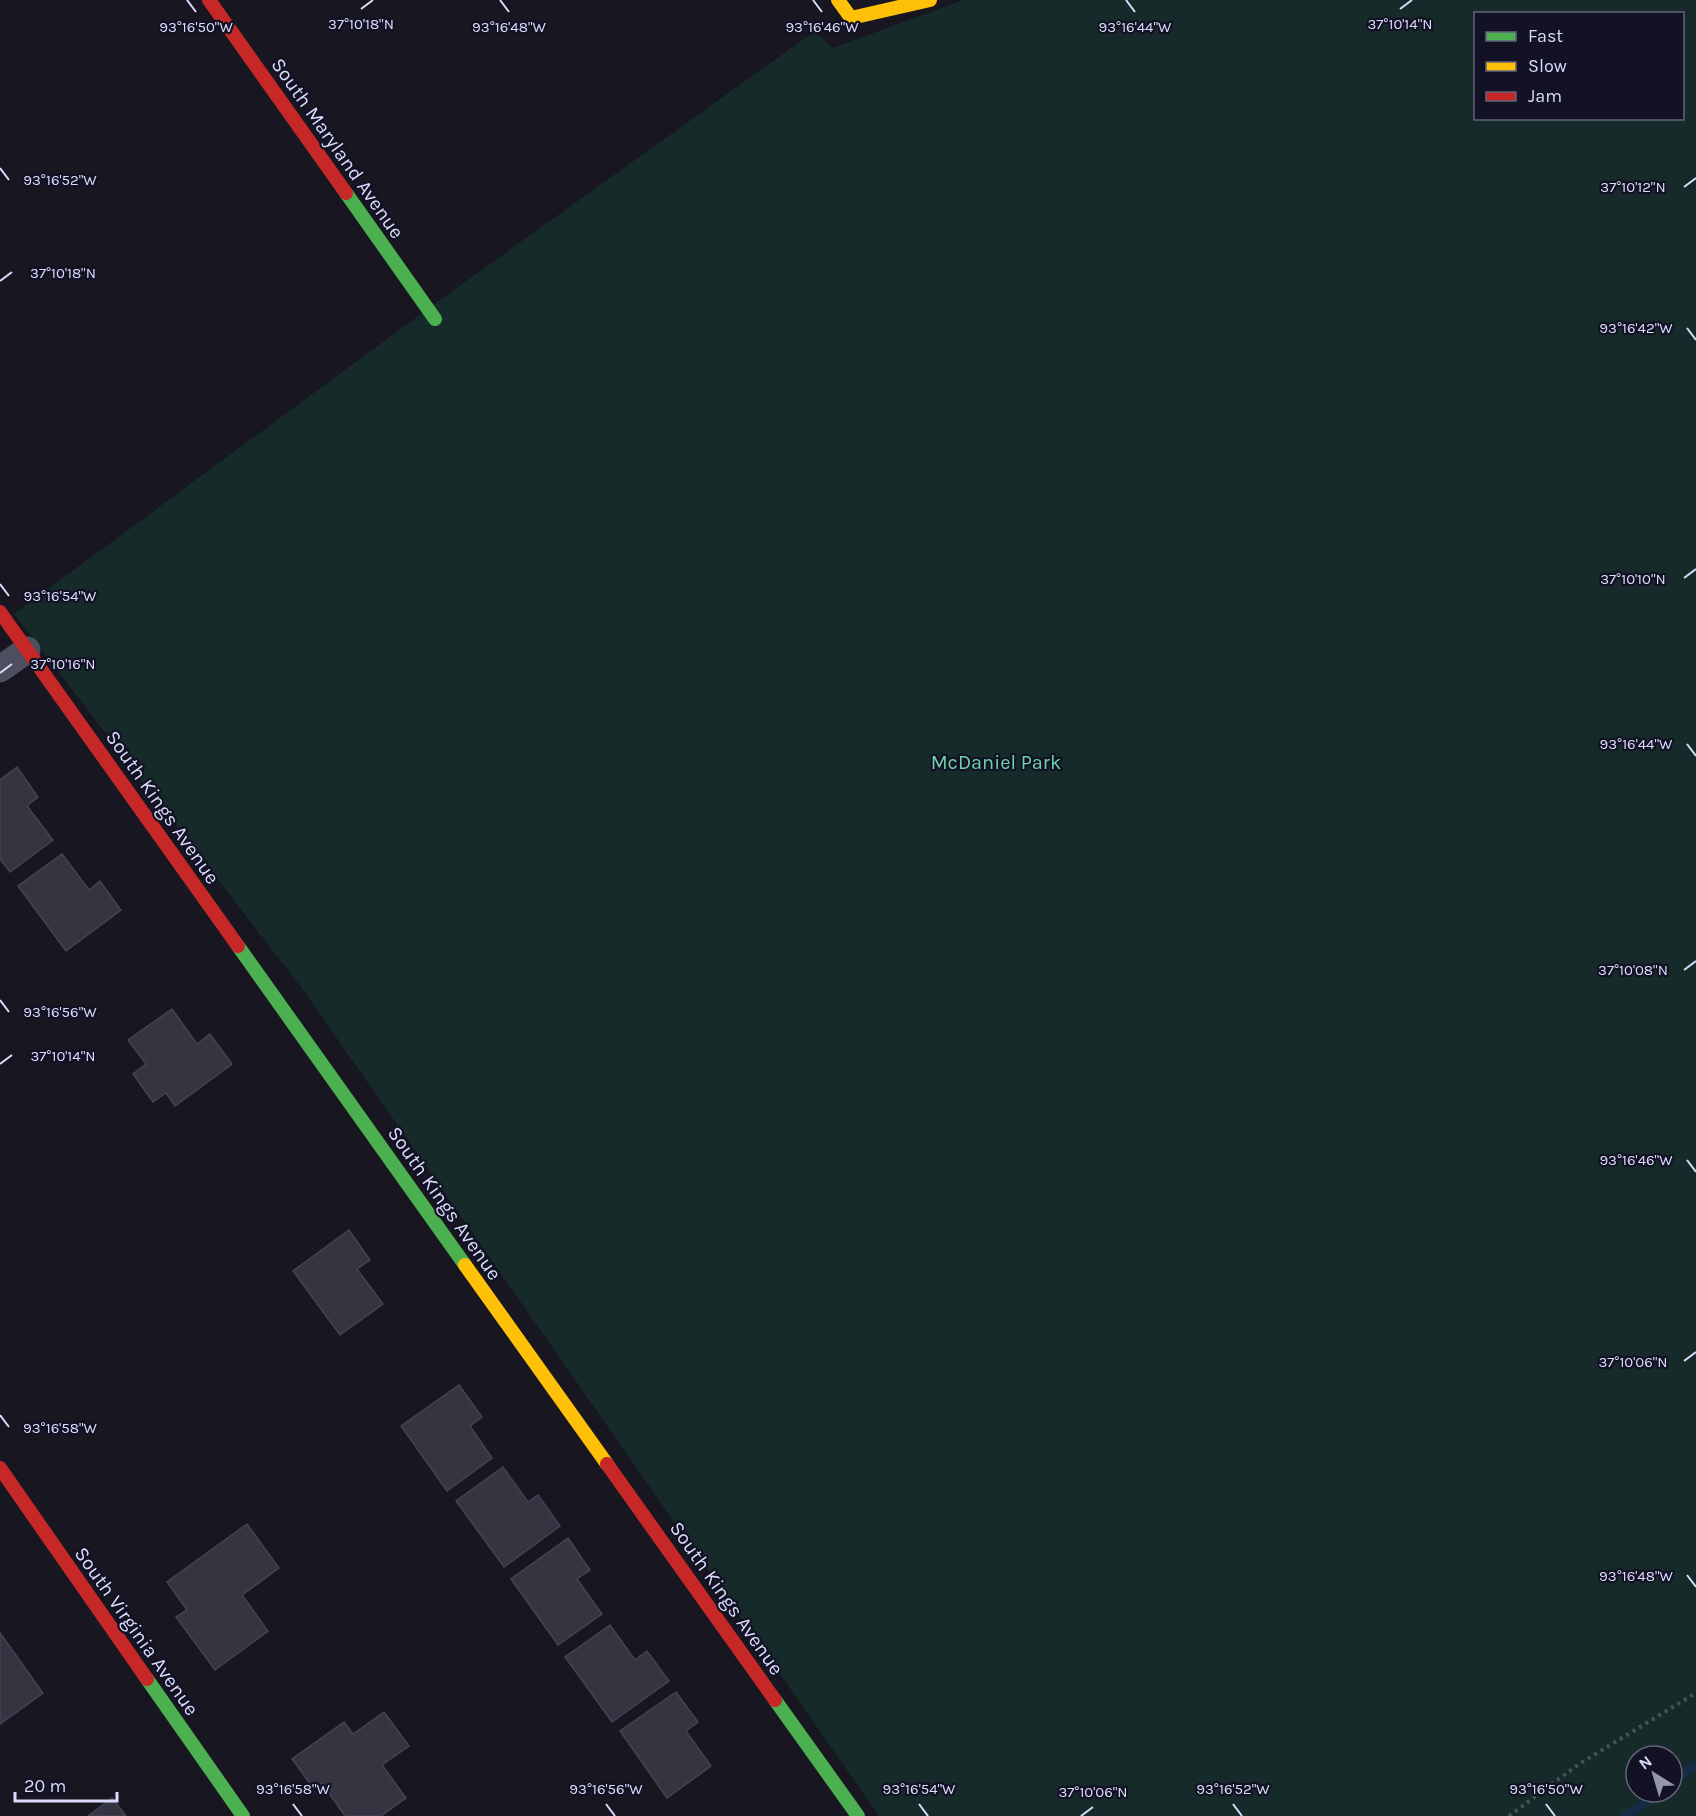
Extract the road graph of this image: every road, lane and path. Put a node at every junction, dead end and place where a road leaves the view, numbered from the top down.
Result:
1 (209, 0) edge
2 (838, 0) edge
3 (930, 0) edge
4 (435, 319) dead end
5 (0, 612) edge
6 (27, 650) junction
7 (0, 669) edge
8 (0, 1468) edge
9 (1696, 1693) edge
10 (243, 1816) edge
11 (858, 1816) edge
12 (1509, 1816) edge

1 - 4 street, South Maryland Avenue
2 - 3 street
5 - 6 street, South Kings Avenue
6 - 7 street
6 - 11 street, South Kings Avenue
8 - 10 street, South Virginia Avenue
9 - 12 path

